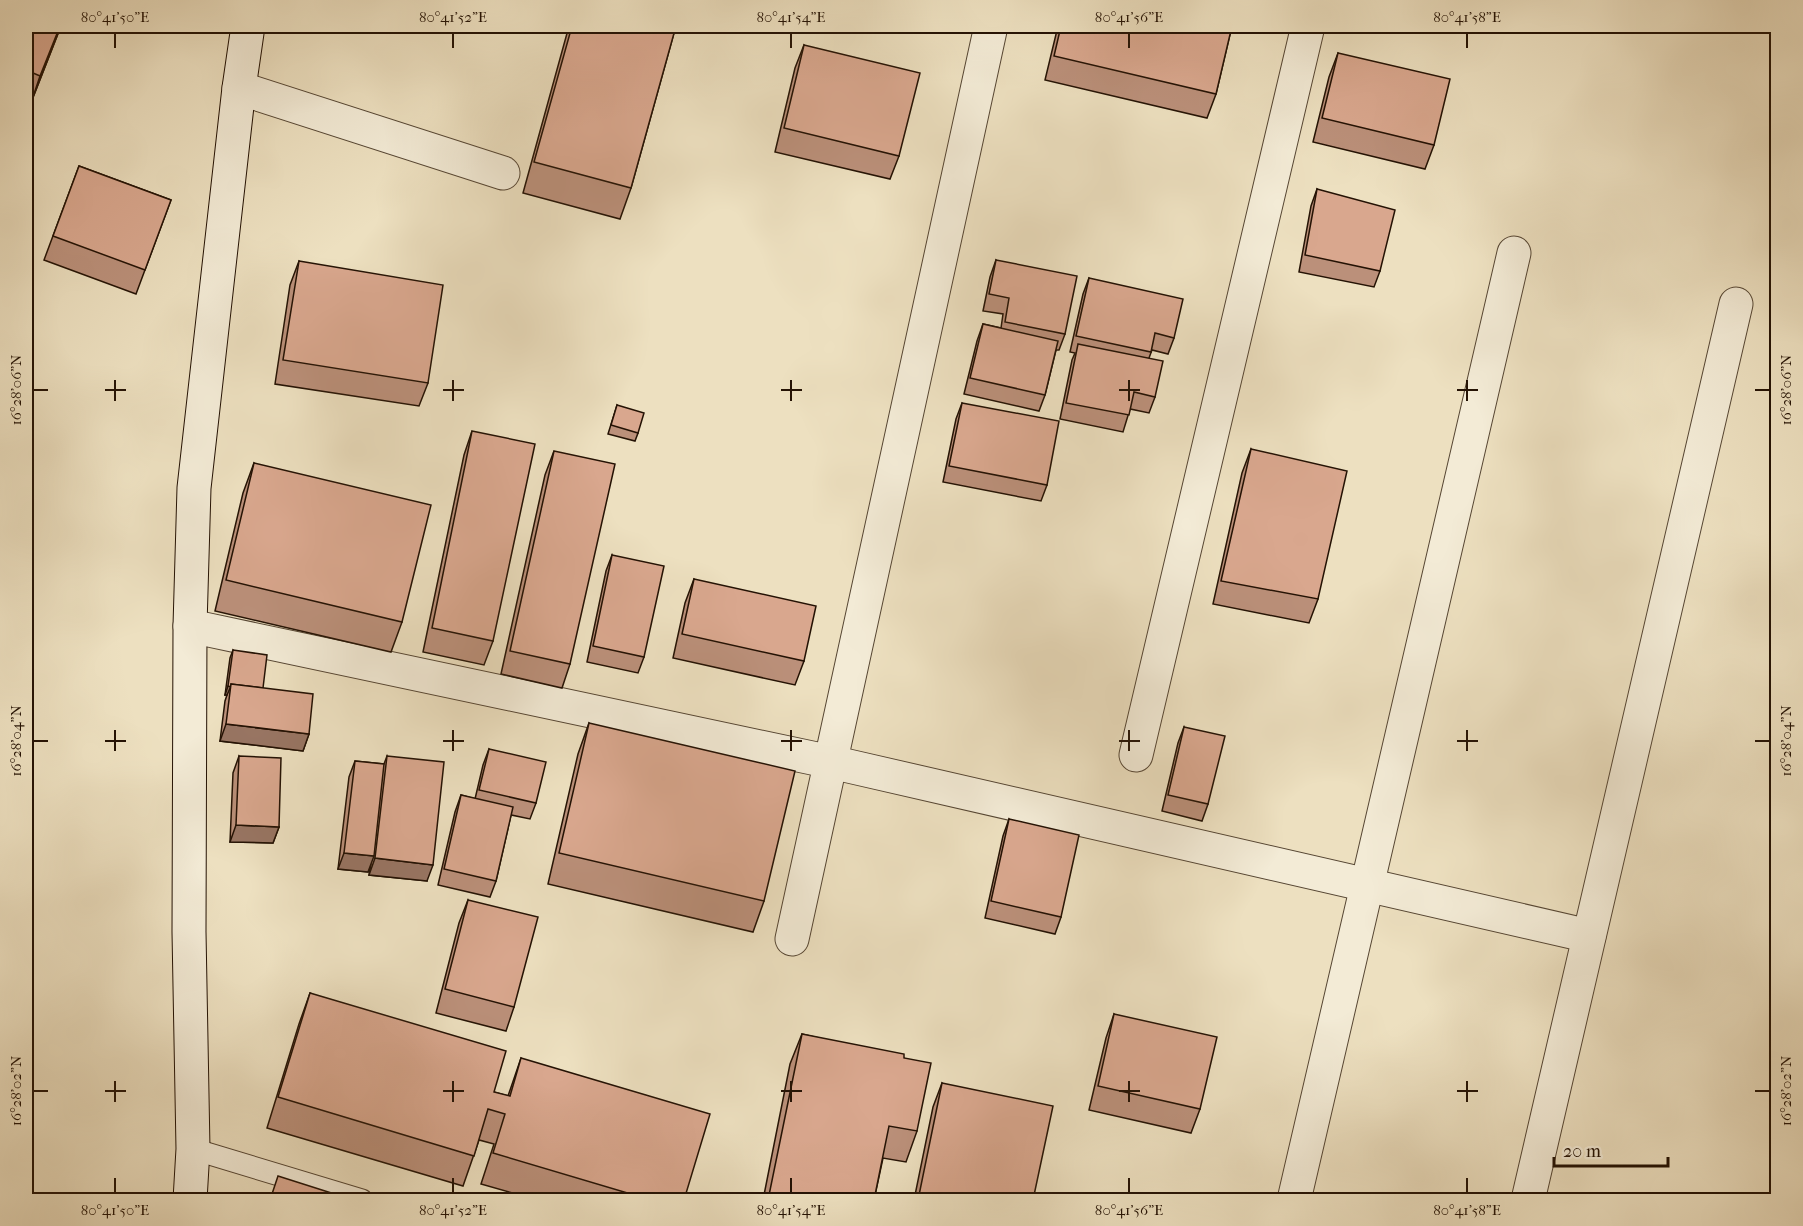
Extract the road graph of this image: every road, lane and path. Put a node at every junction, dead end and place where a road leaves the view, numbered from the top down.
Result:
1 (248, 26) edge
2 (991, 26) edge
3 (1308, 26) edge
4 (239, 88) junction
5 (503, 172) dead end
6 (1514, 253) dead end
7 (1736, 304) dead end
8 (190, 626) junction
9 (1136, 754) dead end
10 (831, 762) junction
11 (1367, 884) junction
12 (1589, 936) junction
13 (792, 939) dead end
14 (193, 1149) junction
15 (190, 1200) edge
16 (362, 1200) edge
17 (1294, 1200) edge
18 (1528, 1200) edge

1 - 4 street
2 - 10 street
3 - 9 street
4 - 5 street
4 - 8 street
6 - 11 street
7 - 12 street
8 - 10 street
8 - 14 street
10 - 11 street
10 - 13 street
11 - 12 street
11 - 17 street
12 - 18 street
14 - 15 street
14 - 16 lane

